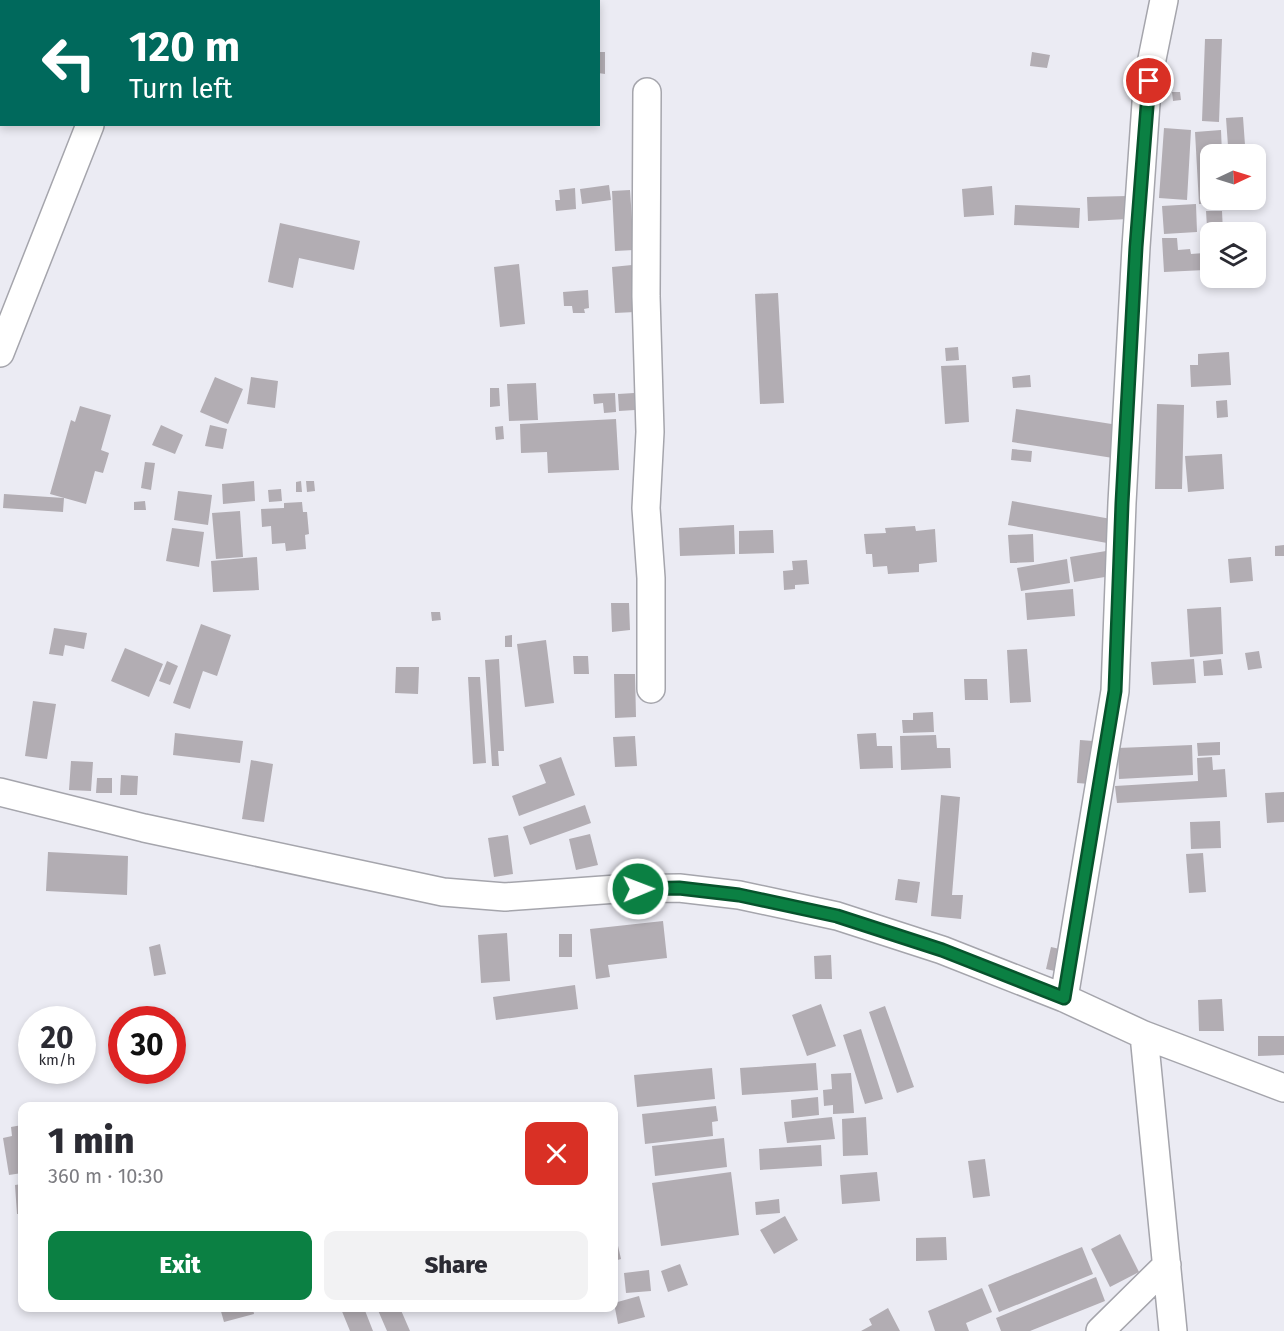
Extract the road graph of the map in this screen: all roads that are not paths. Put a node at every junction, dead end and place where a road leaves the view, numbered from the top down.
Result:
1 (1164, 0) edge
2 (647, 92) dead end
3 (90, 126) edge
4 (0, 353) edge
5 (651, 689) dead end
6 (0, 792) edge
7 (1064, 998) junction
8 (1144, 1035) junction
9 (1284, 1088) edge
10 (1167, 1265) junction
11 (1100, 1331) edge
12 (1173, 1331) edge

1 - 7 street
2 - 5 street
3 - 4 street
6 - 7 street
7 - 8 street
8 - 9 street
8 - 10 street
10 - 11 street
10 - 12 street

